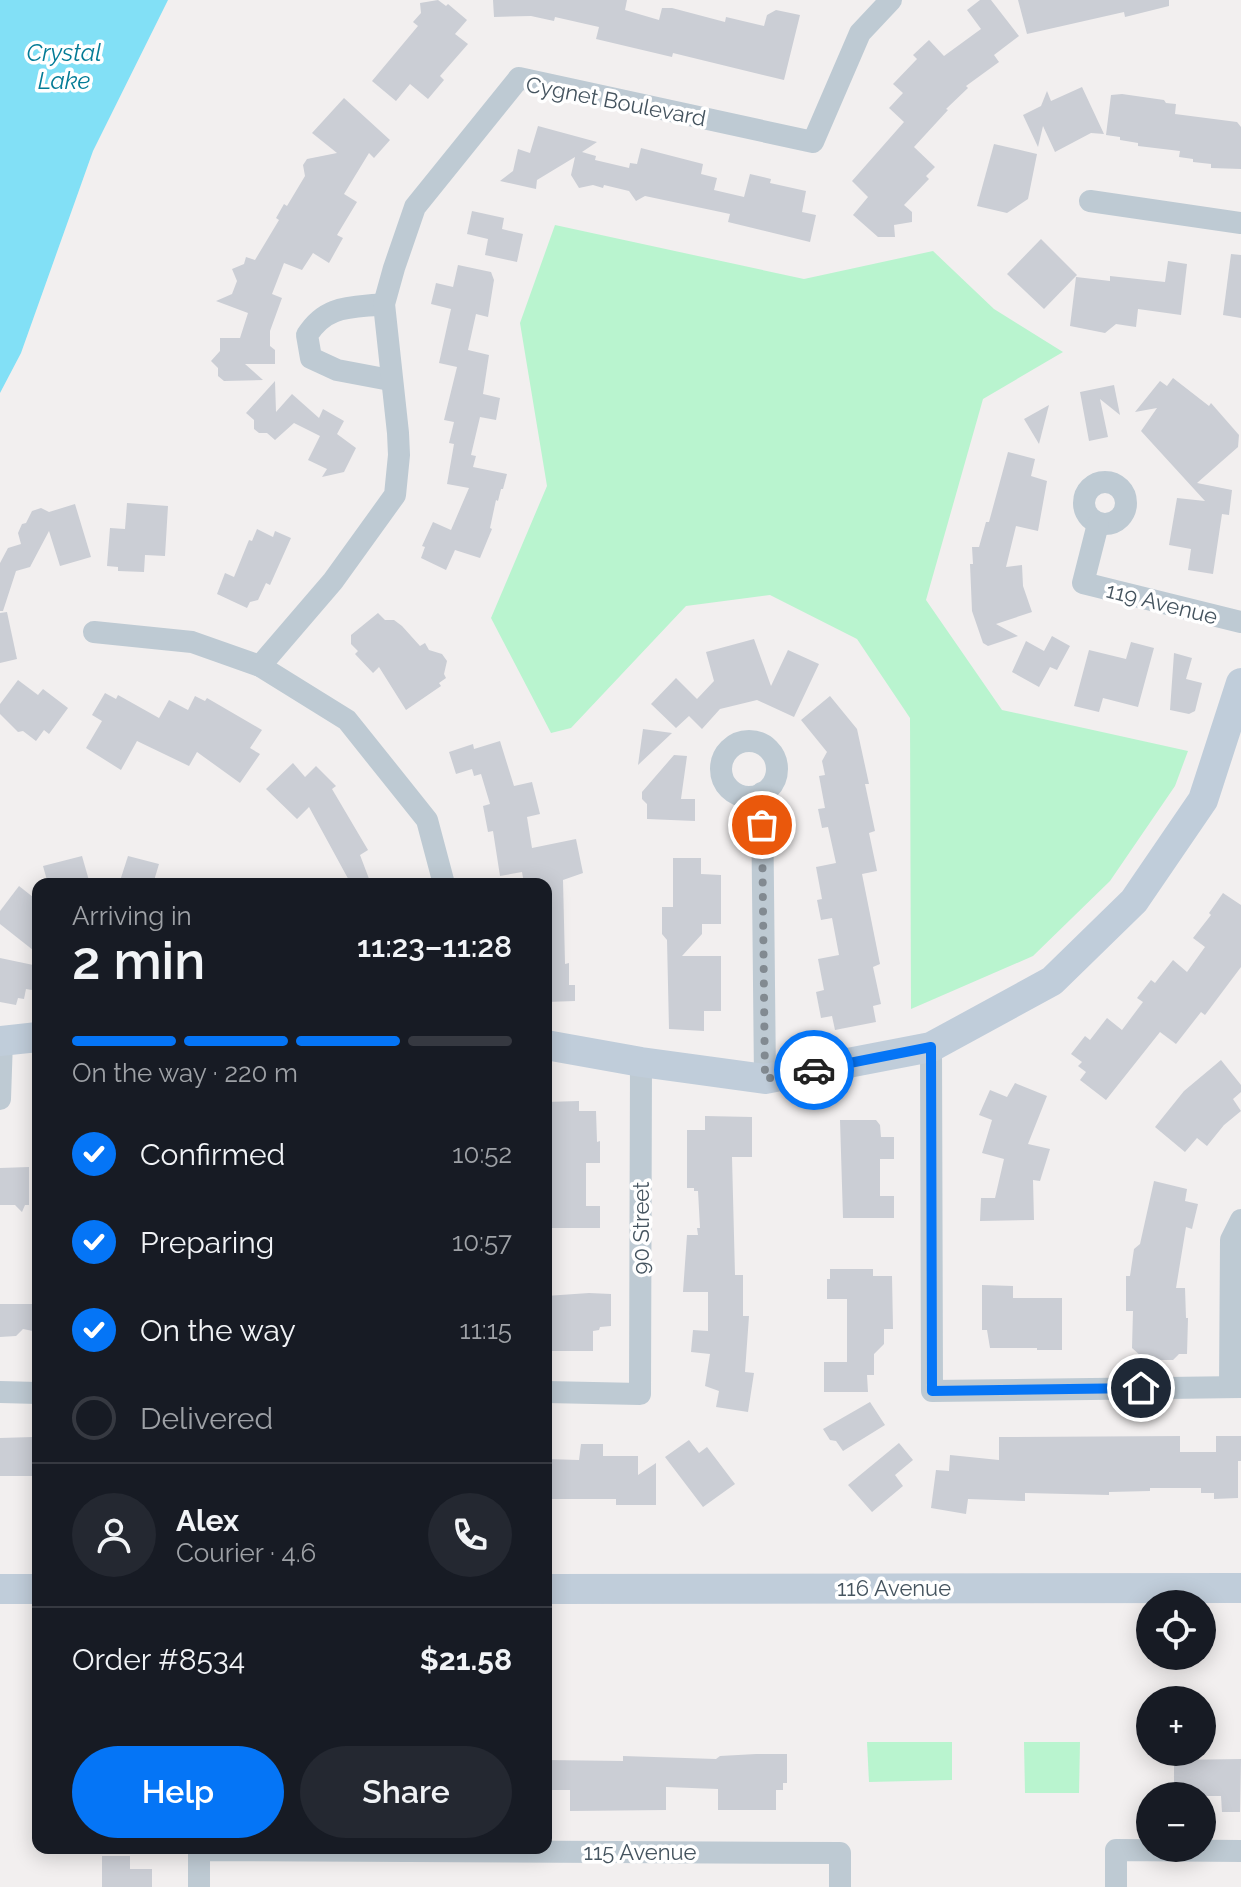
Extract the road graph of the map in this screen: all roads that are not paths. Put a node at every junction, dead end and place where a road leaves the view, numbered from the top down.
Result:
1 (891, 0) edge
2 (1090, 201) dead end
3 (1241, 223) edge
4 (384, 304) junction
5 (390, 380) junction
6 (1098, 524) dead end
7 (1241, 622) edge
8 (94, 632) dead end
9 (260, 666) junction
10 (1241, 683) edge
11 (762, 793) dead end
12 (442, 878) edge
13 (32, 1037) edge
14 (1, 1040) edge
15 (552, 1046) edge
16 (931, 1047) junction
17 (641, 1062) junction
18 (765, 1079) junction
19 (0, 1099) edge
20 (1241, 1220) edge
21 (1236, 1387) edge
22 (0, 1392) edge
23 (552, 1392) edge
24 (32, 1393) edge
25 (1241, 1588) edge
26 (0, 1589) edge
27 (32, 1589) edge
28 (552, 1589) edge
29 (1241, 1851) edge
30 (552, 1852) edge
31 (199, 1854) edge
32 (199, 1887) edge
33 (840, 1887) edge
34 (1116, 1887) edge

1 - 4 street, Cygnet Boulevard
2 - 3 street
4 - 5 street, Cygnet Boulevard
4 - 5 street
5 - 9 street, Cygnet Boulevard
6 - 7 street, 119 Avenue
8 - 9 street
9 - 12 street
10 - 16 street
11 - 18 street
13 - 14 street
14 - 19 street
15 - 17 street
16 - 18 street
16 - 21 street
17 - 18 street
17 - 23 street, 90 Street
20 - 21 street
22 - 24 street
25 - 28 street, 116 Avenue
26 - 27 street
29 - 34 street
30 - 33 street, 115 Avenue
31 - 32 street, 115 Avenue

